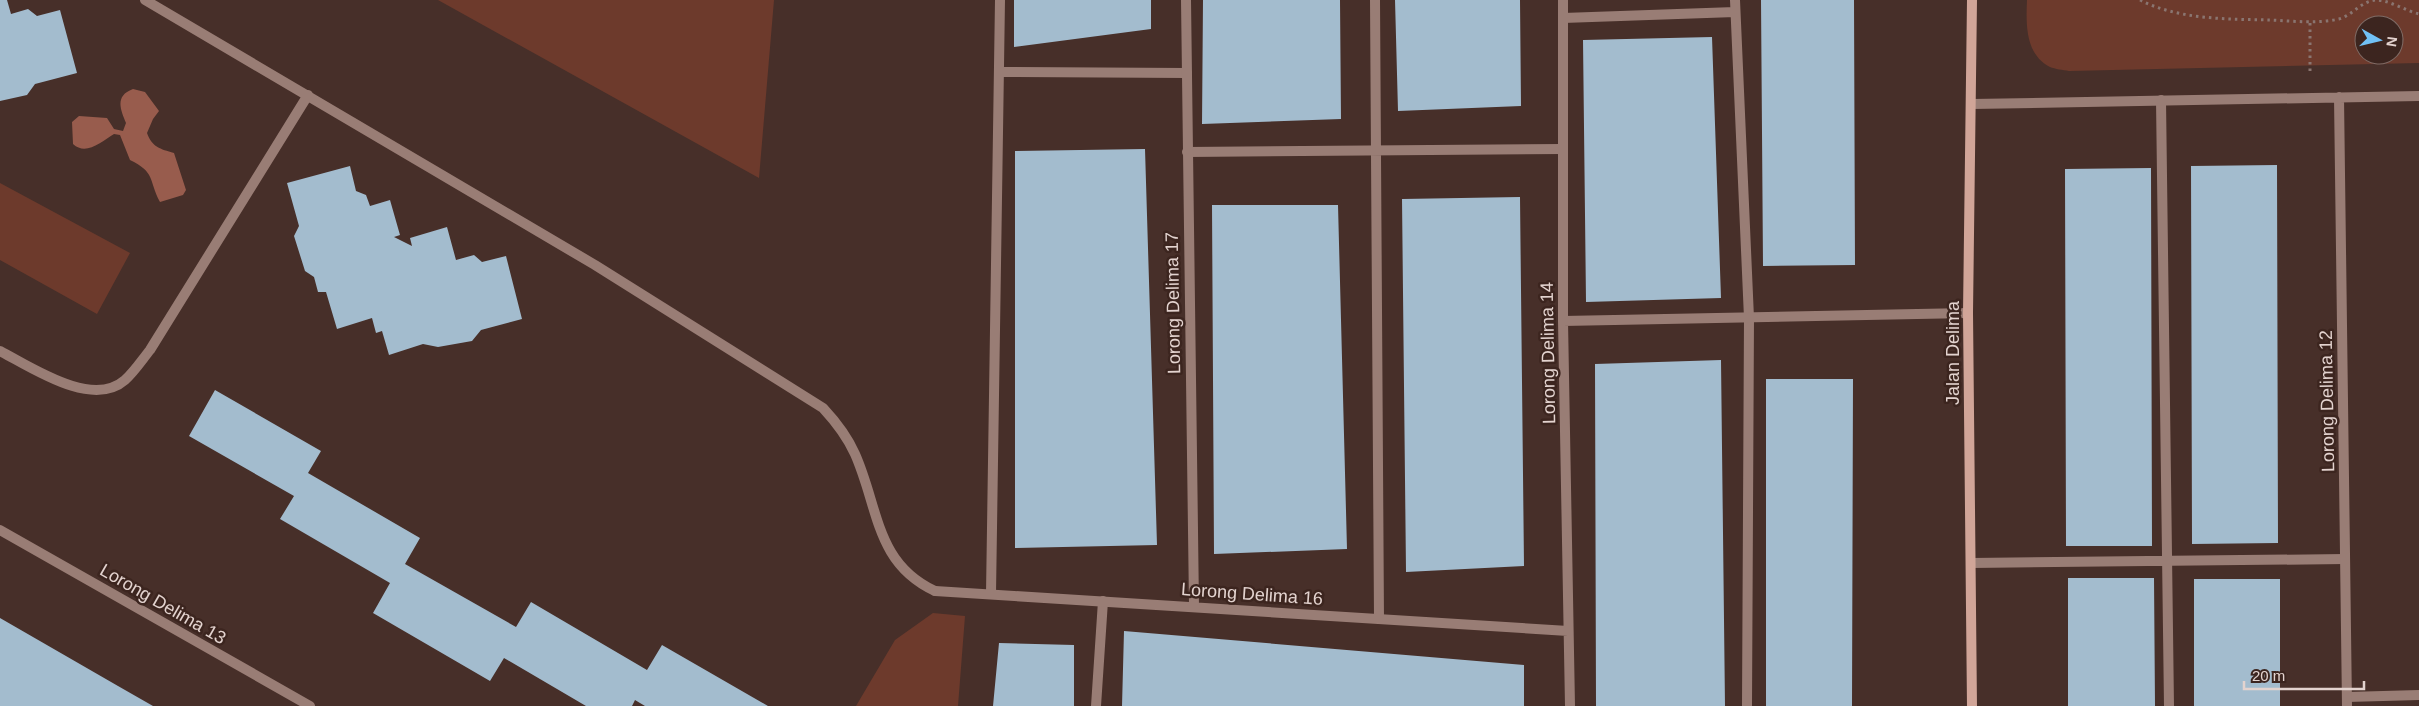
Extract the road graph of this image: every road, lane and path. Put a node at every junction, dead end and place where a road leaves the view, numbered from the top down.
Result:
1 (146, 0) edge
2 (1000, 0) edge
3 (1186, 0) edge
4 (1375, 0) edge
5 (1563, 0) edge
6 (1736, 0) edge
7 (1972, 0) edge
8 (2140, 0) edge
9 (1735, 12) junction
10 (2419, 14) edge
11 (1563, 18) junction
12 (2310, 22) junction
13 (999, 72) junction
14 (1187, 73) junction
15 (308, 95) junction
16 (2339, 96) junction
17 (2419, 96) edge
18 (2310, 97) junction
19 (2161, 100) junction
20 (1972, 104) junction
21 (1563, 149) junction
22 (1378, 150) junction
23 (1187, 152) junction
24 (1968, 313) junction
25 (1749, 318) junction
26 (1563, 321) junction
27 (0, 351) edge
28 (0, 530) edge
29 (2345, 559) junction
30 (2165, 562) junction
31 (1971, 563) junction
32 (991, 594) junction
33 (1103, 601) junction
34 (1194, 606) junction
35 (1379, 618) junction
36 (1568, 631) junction
37 (2419, 695) edge
38 (2347, 701) edge
39 (310, 706) edge
40 (1096, 706) edge
41 (1570, 706) edge
42 (1747, 706) edge
43 (1972, 706) edge
44 (2169, 706) edge

1 - 15 street
2 - 13 street
3 - 14 street, Lorong Delima 17
4 - 22 street
5 - 11 street, Lorong Delima 14
6 - 9 street
7 - 20 street, Jalan Delima
8 - 12 path
9 - 11 street
9 - 25 street
10 - 12 path
11 - 21 street, Lorong Delima 14
12 - 18 path
13 - 14 street
13 - 32 street
14 - 23 street, Lorong Delima 17
15 - 27 street
15 - 32 street, Lorong Delima 16
16 - 17 street
16 - 18 street
16 - 29 street, Lorong Delima 12
18 - 19 street
19 - 20 street
19 - 30 street
20 - 24 street, Jalan Delima
21 - 22 street
21 - 26 street, Lorong Delima 14
22 - 23 street
22 - 35 street
23 - 34 street, Lorong Delima 17
24 - 25 street
24 - 31 street, Jalan Delima
25 - 26 street
25 - 42 street
26 - 36 street, Lorong Delima 14
28 - 39 street, Lorong Delima 13
29 - 30 street
29 - 38 street, Lorong Delima 12
30 - 31 street
30 - 44 street
31 - 43 street, Jalan Delima
32 - 33 street, Lorong Delima 16
33 - 34 street, Lorong Delima 16
33 - 40 street
34 - 35 street, Lorong Delima 16
35 - 36 street, Lorong Delima 16
36 - 41 street, Lorong Delima 14
37 - 38 street

